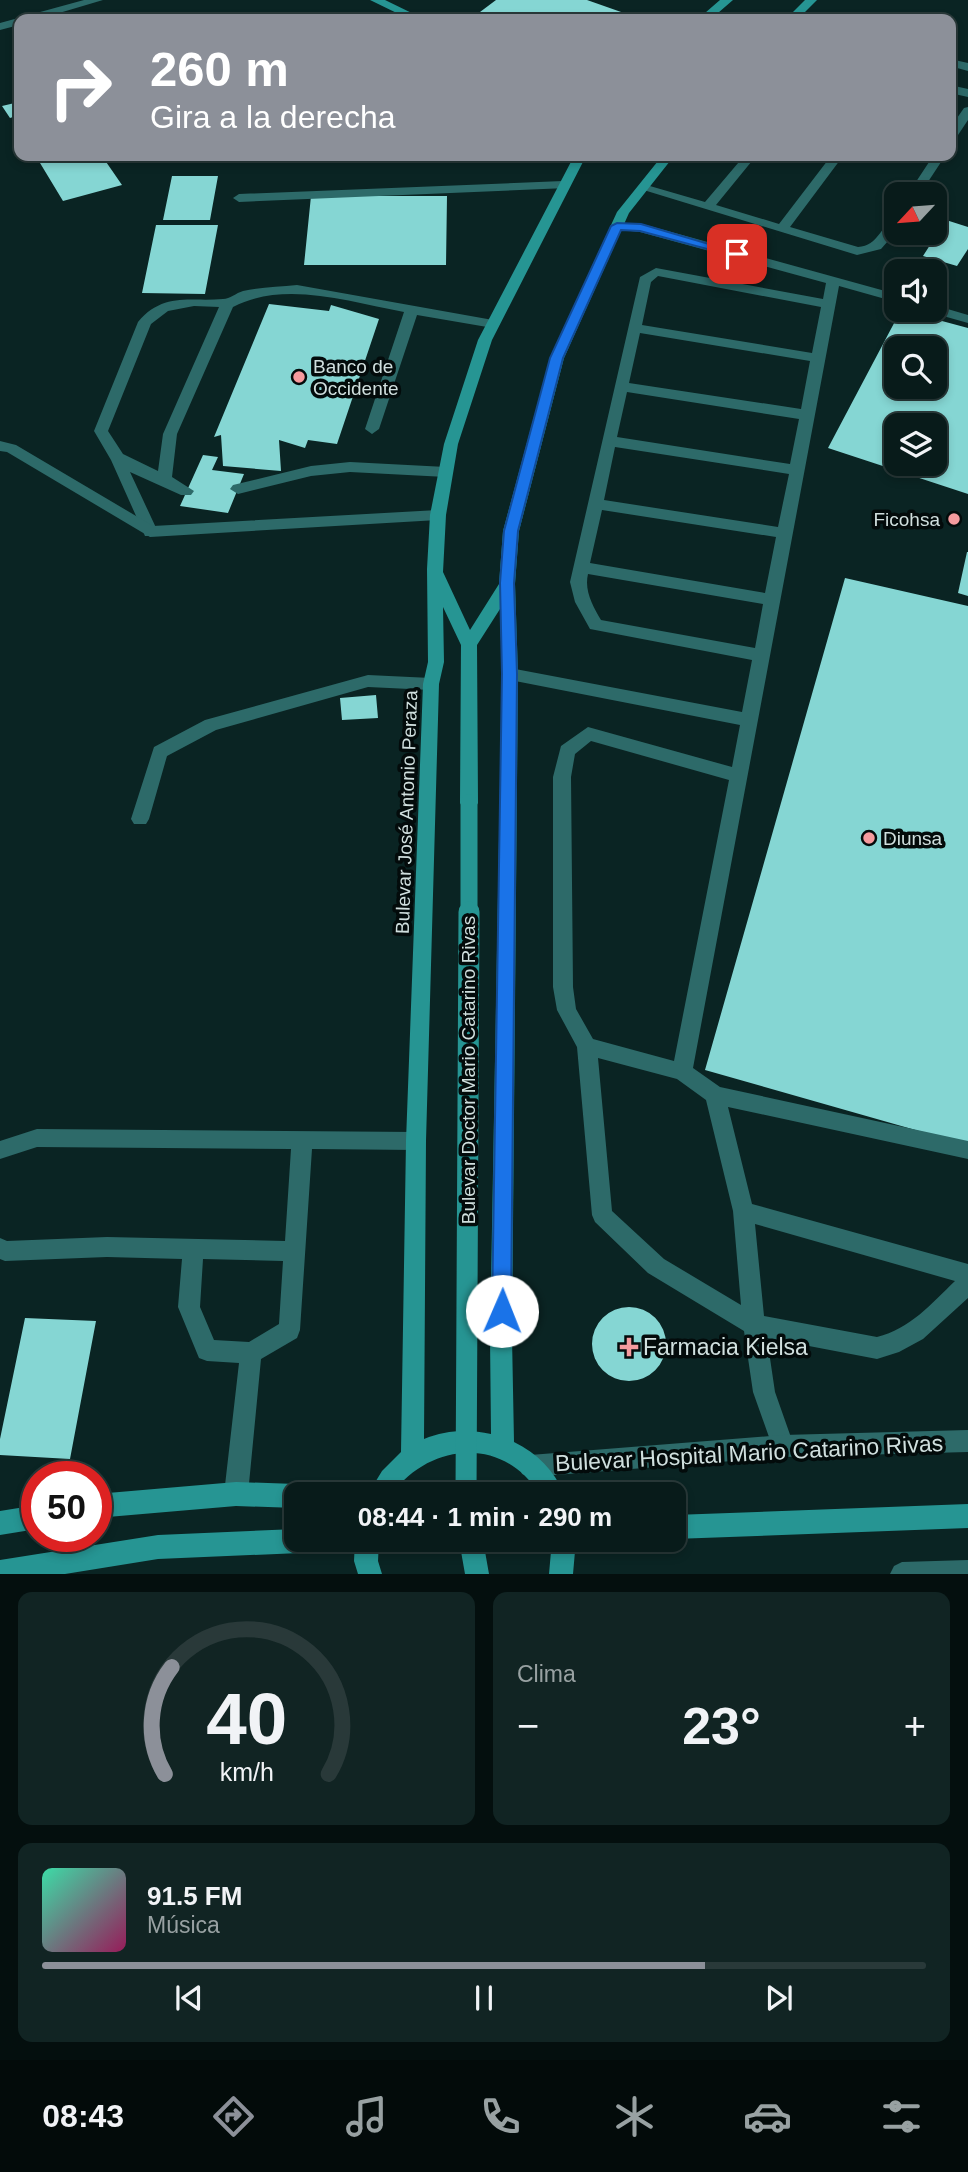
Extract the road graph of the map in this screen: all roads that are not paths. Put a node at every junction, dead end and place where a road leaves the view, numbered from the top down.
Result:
1 (97, 0) edge
2 (376, 0) edge
3 (727, 0) edge
4 (811, 0) edge
5 (45, 14) edge
6 (407, 14) edge
7 (710, 14) edge
8 (798, 14) edge
9 (968, 111) edge
10 (956, 129) edge
11 (577, 161) edge
12 (664, 161) edge
13 (746, 161) edge
14 (833, 161) edge
15 (936, 161) edge
16 (922, 182) edge
17 (563, 185) junction
18 (642, 188) junction
19 (239, 198) dead end
20 (709, 206) junction
21 (617, 226) junction
22 (782, 227) junction
23 (884, 240) edge
24 (833, 279) junction
25 (884, 294) edge
26 (227, 304) junction
27 (828, 304) junction
28 (412, 308) junction
29 (947, 313) edge
30 (968, 319) edge
31 (493, 324) junction
32 (634, 328) junction
33 (818, 358) junction
34 (621, 386) junction
35 (807, 415) junction
36 (372, 429) dead end
37 (609, 441) junction
38 (0, 446) edge
39 (118, 461) junction
40 (796, 470) junction
41 (446, 472) junction
42 (164, 479) junction
43 (238, 489) dead end
44 (186, 491) dead end
45 (595, 504) junction
46 (438, 515) junction
47 (150, 532) junction
48 (784, 533) junction
49 (581, 567) junction
50 (435, 569) junction
51 (507, 583) junction
52 (771, 600) junction
53 (469, 645) junction
54 (761, 655) junction
55 (510, 674) junction
56 (431, 684) junction
57 (748, 720) junction
58 (737, 775) junction
59 (140, 819) dead end
60 (587, 1046) junction
61 (682, 1072) junction
62 (715, 1096) junction
63 (302, 1140) junction
64 (416, 1142) junction
65 (0, 1150) edge
66 (968, 1150) edge
67 (743, 1211) junction
68 (0, 1248) edge
69 (193, 1249) junction
70 (296, 1251) junction
71 (968, 1274) edge
72 (968, 1283) edge
73 (754, 1325) junction
74 (251, 1353) junction
75 (968, 1441) edge
76 (783, 1446) junction
77 (503, 1448) junction
78 (412, 1457) junction
79 (530, 1466) junction
80 (387, 1482) edge
81 (466, 1482) edge
82 (543, 1482) edge
83 (236, 1494) junction
84 (284, 1496) edge
85 (112, 1505) edge
86 (968, 1516) edge
87 (21, 1520) edge
88 (0, 1523) edge
89 (686, 1527) edge
90 (284, 1542) edge
91 (366, 1552) edge
92 (473, 1552) edge
93 (563, 1552) edge
94 (0, 1572) edge
95 (968, 1572) edge
96 (370, 1573) edge
97 (477, 1573) edge
98 (561, 1573) edge
99 (902, 1573) edge

1 - 5 street
2 - 6 main road
3 - 7 main road
4 - 8 main road
9 - 10 street
11 - 17 main road, Bulevar José Antonio Peraza
12 - 18 main road
13 - 20 street
14 - 22 street
15 - 16 street
17 - 19 street
17 - 31 main road, Bulevar José Antonio Peraza
18 - 20 street
18 - 21 main road
20 - 22 street
21 - 24 street
21 - 51 main road
22 - 23 street
24 - 25 street
24 - 27 street
26 - 28 street
26 - 39 street
26 - 42 street
27 - 32 street
27 - 33 street
28 - 31 street
28 - 36 street
29 - 30 street
31 - 41 main road, Bulevar José Antonio Peraza
32 - 33 street
32 - 34 street
33 - 35 street
34 - 35 street
34 - 37 street
35 - 40 street
37 - 40 street
37 - 45 street
38 - 47 street
39 - 42 street
39 - 47 street
40 - 48 street
41 - 43 street
41 - 46 main road, Bulevar José Antonio Peraza
42 - 44 street
45 - 48 street
45 - 49 street
46 - 47 street
46 - 50 main road, Bulevar José Antonio Peraza
48 - 52 street
49 - 52 street
49 - 54 street
50 - 53 main road
50 - 56 main road, Bulevar José Antonio Peraza
51 - 53 main road
51 - 55 main road
52 - 54 street
53 - 81 main road, Bulevar Doctor Mario Catarino Rivas, bridge
54 - 57 street
55 - 57 street
55 - 77 main road
56 - 59 street
56 - 64 main road, Bulevar José Antonio Peraza
57 - 58 street
58 - 60 street
58 - 61 street
60 - 61 street
60 - 73 street
61 - 62 street
62 - 66 street
62 - 67 street
63 - 64 street
63 - 65 street
63 - 70 street
64 - 78 main road, Bulevar José Antonio Peraza
67 - 71 street
67 - 73 street
68 - 69 street
69 - 70 street
69 - 74 street
70 - 74 street
72 - 73 street
73 - 76 street
74 - 83 street
75 - 76 street, Bulevar Hospital Mario Catarino Rivas
76 - 79 street, Bulevar Hospital Mario Catarino Rivas
77 - 78 main road
77 - 79 main road
78 - 80 main road
79 - 82 main road
83 - 84 main road
83 - 85 main road
86 - 89 main road
87 - 88 main road
90 - 94 main road
91 - 96 main road
92 - 97 main road
93 - 98 main road
95 - 99 street

